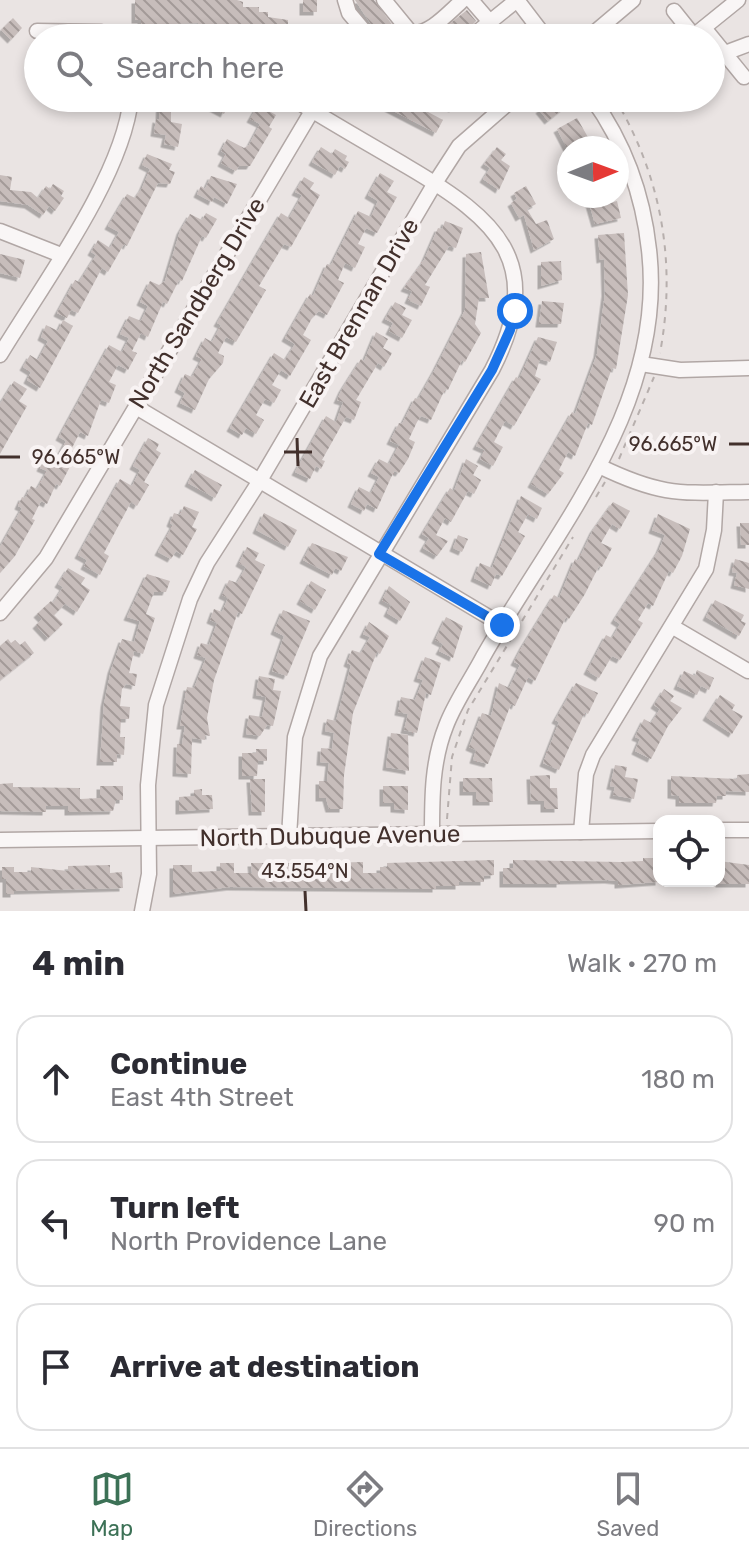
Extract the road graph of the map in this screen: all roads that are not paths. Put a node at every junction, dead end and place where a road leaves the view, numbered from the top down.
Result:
1 (345, 0) edge
2 (384, 0) edge
3 (463, 0) edge
4 (471, 0) edge
5 (633, 0) edge
6 (738, 0) edge
7 (522, 2) edge
8 (674, 11) dead end
9 (490, 22) junction
10 (358, 24) edge
11 (404, 24) edge
12 (434, 24) edge
13 (488, 24) edge
14 (537, 24) edge
15 (605, 24) edge
16 (686, 24) edge
17 (708, 24) edge
18 (749, 44) edge
19 (725, 53) joint
20 (744, 77) dead end
21 (129, 112) edge
22 (311, 112) edge
23 (314, 112) edge
24 (498, 112) edge
25 (602, 112) edge
26 (435, 183) junction
27 (0, 231) edge
28 (61, 255) junction
29 (0, 355) edge
30 (641, 364) junction
31 (749, 368) edge
32 (136, 407) junction
33 (602, 473) junction
34 (259, 482) junction
35 (716, 492) junction
36 (749, 492) edge
37 (379, 554) junction
38 (0, 613) edge
39 (502, 625) junction
40 (673, 627) junction
41 (748, 671) edge
42 (725, 830) edge
43 (749, 830) edge
44 (653, 831) edge
45 (581, 832) junction
46 (432, 834) junction
47 (289, 837) junction
48 (148, 839) junction
49 (0, 840) edge
50 (142, 911) edge

1 - 10 street
2 - 11 street
3 - 12 street
4 - 9 street
5 - 15 street
6 - 17 street
7 - 9 street
7 - 14 street
8 - 16 street
9 - 13 street
18 - 19 street
19 - 20 street
21 - 28 street
22 - 32 street, North Sandberg Drive
23 - 26 street
24 - 26 street, East Brennan Drive
25 - 30 street
26 - 34 street, East Brennan Drive
26 - 37 street
27 - 28 street
28 - 29 street
30 - 31 street
30 - 33 street
32 - 34 street
32 - 38 street, North Sandberg Drive
33 - 35 street
33 - 39 street
34 - 37 street
34 - 48 street, East Brennan Drive
35 - 36 street
35 - 40 street
37 - 39 street
37 - 47 street
39 - 46 street
40 - 41 street
40 - 45 street
42 - 43 street
44 - 45 street, North Dubuque Avenue
45 - 46 street, North Dubuque Avenue
46 - 47 street, North Dubuque Avenue
47 - 48 street, North Dubuque Avenue
48 - 49 street, North Dubuque Avenue
48 - 50 street, East Brennan Drive

